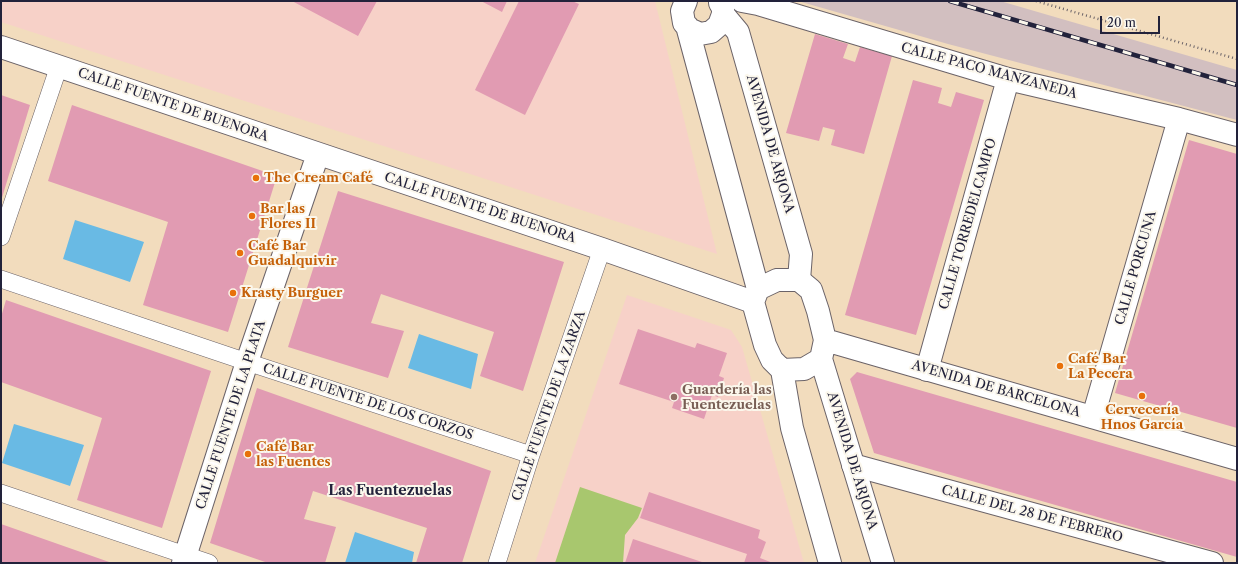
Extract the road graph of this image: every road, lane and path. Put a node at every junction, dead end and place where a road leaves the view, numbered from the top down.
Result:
1 (686, 1) edge
2 (742, 1) edge
3 (1036, 1) edge
4 (721, 8) edge
5 (687, 26) junction
6 (1, 47) edge
7 (1237, 59) edge
8 (59, 66) junction
9 (1008, 79) junction
10 (1179, 119) junction
11 (1237, 135) edge
12 (318, 154) junction
13 (1, 237) edge
14 (602, 249) junction
15 (1, 279) edge
16 (799, 280) junction
17 (756, 296) junction
18 (823, 349) junction
19 (247, 362) junction
20 (782, 370) junction
21 (927, 370) junction
22 (1094, 417) junction
23 (531, 455) junction
24 (1237, 459) edge
25 (853, 465) junction
26 (1, 493) edge
27 (184, 559) edge
28 (209, 563) edge
29 (497, 563) edge
30 (830, 563) edge
31 (883, 563) edge
32 (1212, 563) edge

1 - 5 street
2 - 9 street, CALLE PACO MANZANEDA
3 - 7 path
4 - 5 street
4 - 16 street, AVENIDA DE ARJONA
5 - 17 street
6 - 8 street, CALLE FUENTE DE BUENORA
8 - 12 street, CALLE FUENTE DE BUENORA
8 - 13 street
9 - 10 street, CALLE PACO MANZANEDA
9 - 21 street, CALLE TORREDELCAMPO
10 - 11 street, CALLE PACO MANZANEDA
10 - 22 street, CALLE PORCUNA
12 - 14 street, CALLE FUENTE DE BUENORA
12 - 19 street, CALLE FUENTE DE LA PLATA
14 - 17 street, CALLE FUENTE DE BUENORA
14 - 23 street, CALLE FUENTE DE LA ZARZA
15 - 19 street, CALLE FUENTE DE LOS CORZOS
16 - 17 street
16 - 18 street
17 - 20 street
18 - 20 street
18 - 21 street, AVENIDA DE BARCELONA
18 - 25 street, AVENIDA DE ARJONA
19 - 23 street, CALLE FUENTE DE LOS CORZOS
19 - 27 street, CALLE FUENTE DE LA PLATA
20 - 30 street
21 - 22 street, AVENIDA DE BARCELONA
22 - 24 street, AVENIDA DE BARCELONA
23 - 29 street, CALLE FUENTE DE LA ZARZA
25 - 31 street, AVENIDA DE ARJONA
25 - 32 street, CALLE DEL 28 DE FEBRERO
26 - 27 street
27 - 28 street

